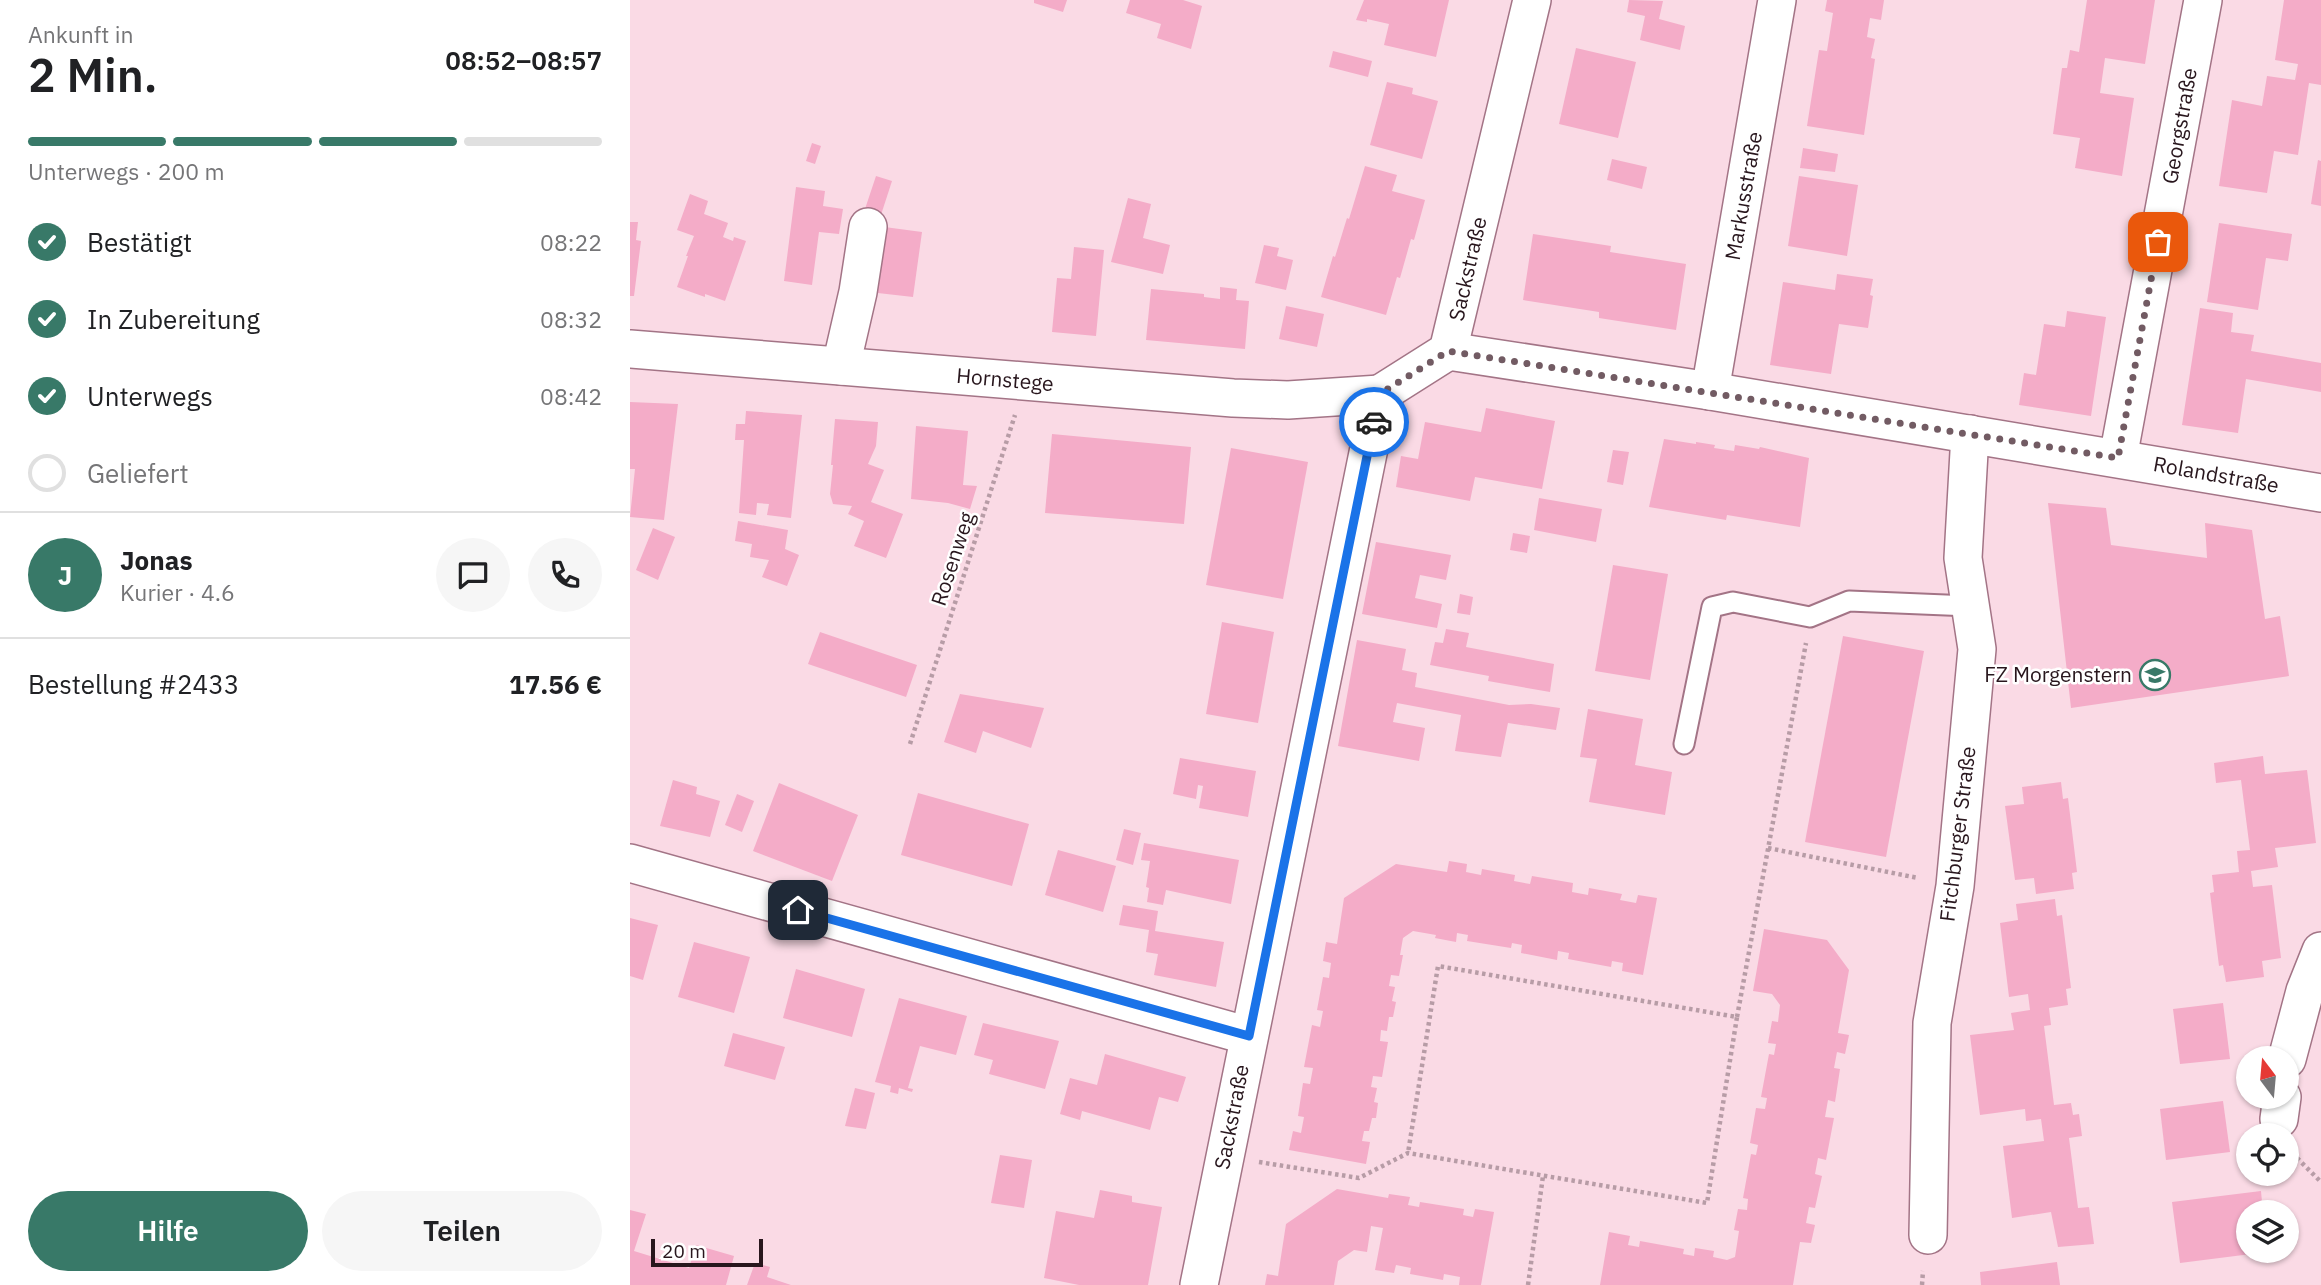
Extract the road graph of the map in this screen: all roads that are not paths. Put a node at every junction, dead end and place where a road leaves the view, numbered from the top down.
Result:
1 (1532, 0) edge
2 (1777, 0) edge
3 (2203, 0) edge
4 (868, 227) dead end
5 (630, 349) edge
6 (1448, 351) junction
7 (841, 366) junction
8 (1710, 391) junction
9 (1380, 394) junction
10 (1970, 434) junction
11 (2118, 458) junction
12 (2321, 493) edge
13 (1970, 606) junction
14 (1684, 744) dead end
15 (630, 863) edge
16 (2321, 951) edge
17 (1249, 1036) junction
18 (2290, 1046) edge
19 (1928, 1235) dead end
20 (1199, 1285) edge

1 - 6 street, Sackstraße
2 - 8 street, Markusstraße
3 - 11 street, Georgstraße
4 - 7 street
5 - 7 street, Hornstege
6 - 8 street, Rolandstraße
6 - 9 street
7 - 9 street, Hornstege
8 - 10 street, Rolandstraße
9 - 17 street, Sackstraße
10 - 11 street, Rolandstraße
10 - 13 street, Fitchburger Straße
11 - 12 street, Rolandstraße
13 - 14 lane
13 - 19 street, Fitchburger Straße
15 - 17 street
16 - 18 street
17 - 20 street, Sackstraße

